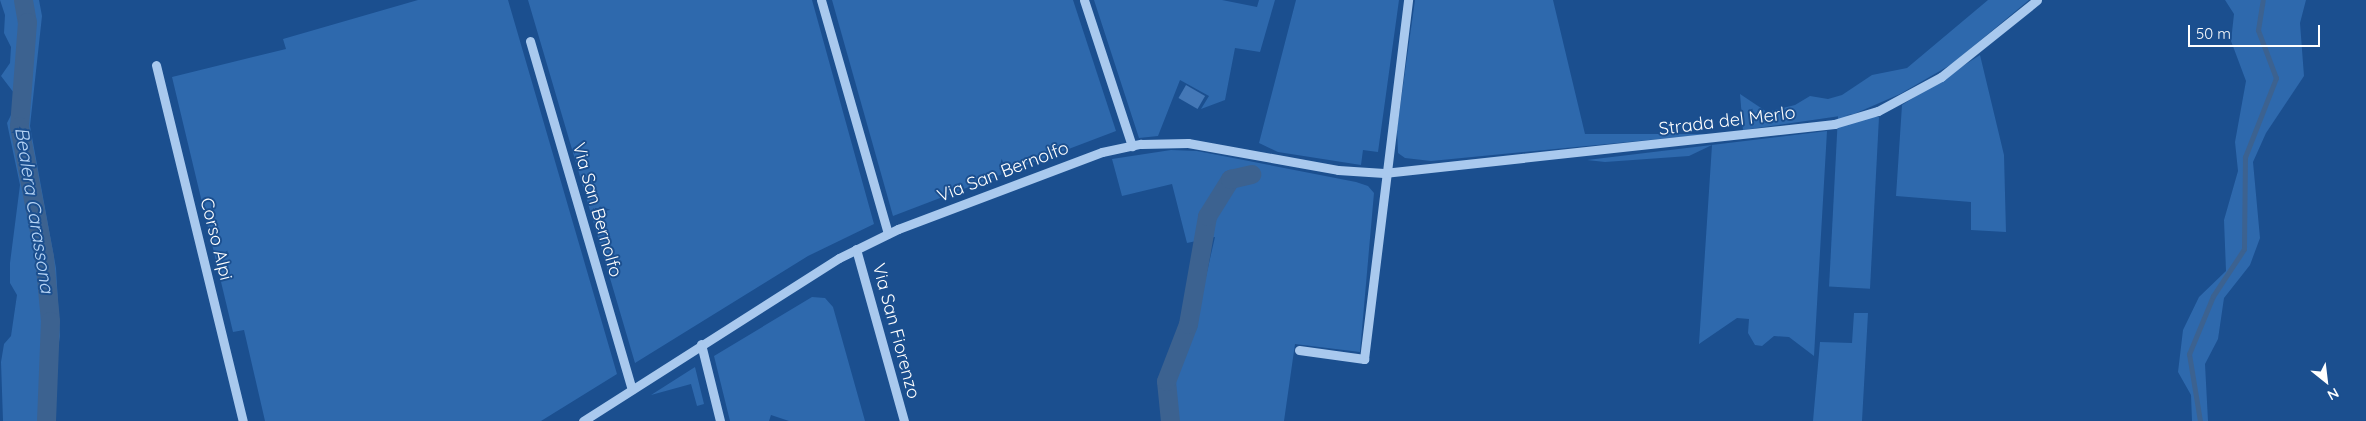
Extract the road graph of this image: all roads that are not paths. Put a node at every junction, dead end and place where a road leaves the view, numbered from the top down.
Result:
1 (822, 0) edge
2 (1084, 0) edge
3 (1408, 0) edge
4 (2037, 0) edge
5 (530, 41) dead end
6 (156, 65) dead end
7 (1132, 146) junction
8 (1384, 173) junction
9 (888, 234) junction
10 (856, 249) junction
11 (701, 344) junction
12 (1299, 350) dead end
13 (632, 389) junction
14 (243, 421) edge
15 (583, 421) edge
16 (720, 421) edge
17 (904, 421) edge

1 - 9 street
2 - 7 street
3 - 8 street
4 - 8 street, Strada del Merlo
5 - 13 street, Via San Bernolfo
6 - 14 street, Corso Alpi
7 - 8 street, Via San Bernolfo
7 - 9 street, Via San Bernolfo
8 - 12 street
9 - 10 street, Via San Bernolfo
10 - 11 street, Via San Bernolfo
10 - 17 street, Via San Fiorenzo
11 - 13 street, Via San Bernolfo
11 - 16 street
13 - 15 street, Via San Bernolfo

